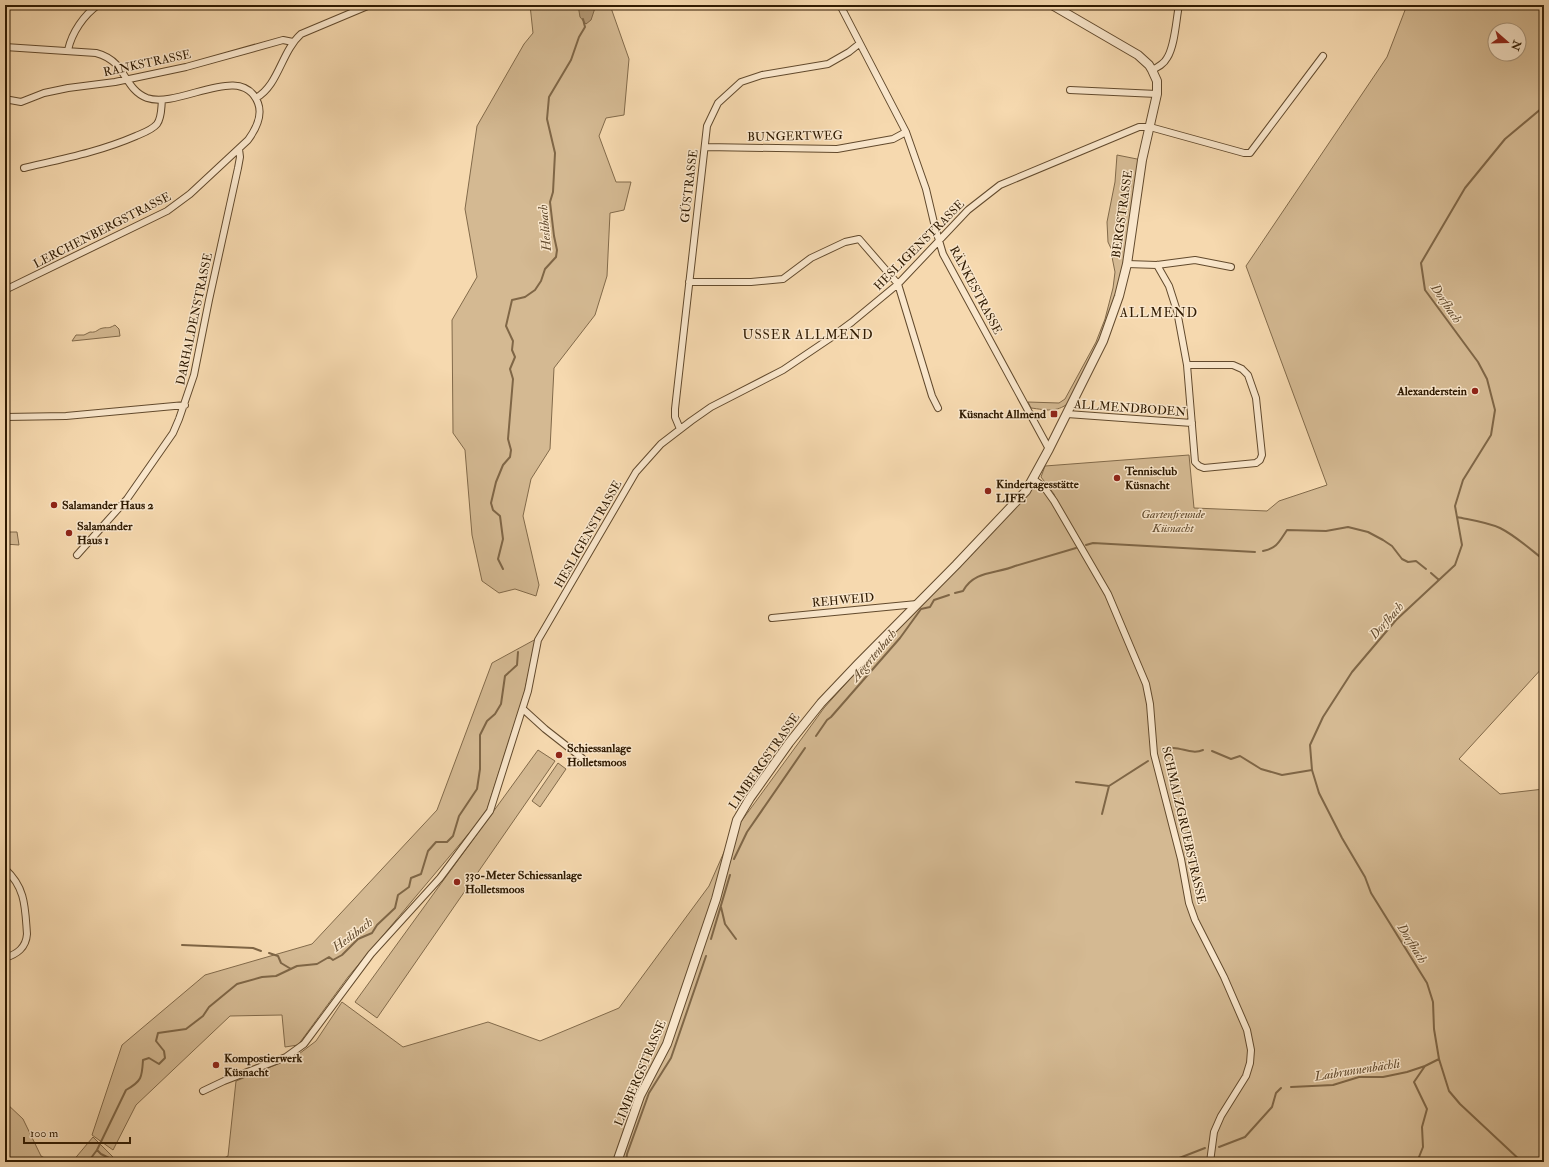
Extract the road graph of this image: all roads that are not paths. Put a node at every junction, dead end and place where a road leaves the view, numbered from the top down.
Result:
1 (98, 5) edge
2 (370, 5) edge
3 (840, 5) edge
4 (1052, 5) edge
5 (1179, 5) edge
6 (293, 42) junction
7 (859, 44) junction
8 (5, 47) edge
9 (68, 50) junction
10 (1323, 56) dead end
11 (1152, 70) junction
12 (126, 79) junction
13 (1070, 90) dead end
14 (1157, 94) junction
15 (256, 98) junction
16 (162, 100) junction
17 (5, 101) edge
18 (1150, 127) junction
19 (906, 132) junction
20 (705, 147) junction
21 (239, 149) junction
22 (24, 168) dead end
23 (939, 242) junction
24 (1127, 264) junction
25 (1157, 265) junction
26 (1231, 267) dead end
27 (689, 282) junction
28 (898, 284) junction
29 (5, 290) edge
30 (1186, 365) junction
31 (185, 405) junction
32 (938, 408) dead end
33 (1067, 414) junction
34 (5, 418) edge
35 (1192, 423) junction
36 (680, 429) junction
37 (1049, 449) junction
38 (1040, 466) joint
39 (1033, 479) junction
40 (77, 555) dead end
41 (917, 604) junction
42 (772, 618) dead end
43 (523, 709) junction
44 (582, 758) dead end
45 (5, 869) edge
46 (5, 958) edge
47 (203, 1091) dead end
48 (617, 1162) edge
49 (1210, 1162) edge

1 - 9 street
2 - 6 street
3 - 7 street, RÄNKESTRASSE
4 - 11 street, BERGSTRASSE
5 - 11 street
6 - 12 street, RANKSTRASSE
6 - 15 street
7 - 19 street, RÄNKESTRASSE
7 - 20 street, GÜSTRASSE
8 - 9 street
9 - 12 street
10 - 18 street
11 - 14 street, BERGSTRASSE
12 - 16 street
12 - 17 street, RANKSTRASSE
13 - 14 street
14 - 18 street, BERGSTRASSE
15 - 16 street
15 - 21 street, LERCHENBERGSTRASSE
16 - 22 street
18 - 23 street, HESLIGENSTRASSE
18 - 24 street, BERGSTRASSE
19 - 20 street, BUNGERTWEG
19 - 23 street, RÄNKESTRASSE
20 - 27 street, GÜSTRASSE
21 - 29 street, LERCHENBERGSTRASSE
21 - 31 street, DARHALDENSTRASSE
23 - 28 street, HESLIGENSTRASSE
23 - 37 street, RÄNKESTRASSE
24 - 25 street
24 - 33 street, BERGSTRASSE
25 - 26 street
25 - 30 street, ALLMENDBODEN
27 - 28 street
27 - 36 street, GÜSTRASSE
28 - 32 street
28 - 36 street, HESLIGENSTRASSE
30 - 35 street, ALLMENDBODEN
30 - 35 street, ALLMENDBODEN
31 - 34 street
31 - 40 street, DARHALDENSTRASSE
33 - 35 street, ALLMENDBODEN
33 - 37 street, BERGSTRASSE
36 - 43 street, HESLIGENSTRASSE
37 - 38 street, BERGSTRASSE
38 - 39 street, LIMBERGSTRASSE
39 - 41 street, LIMBERGSTRASSE
39 - 49 street, SCHMALZGRUEBSTRASSE
41 - 42 street, REHWEID
41 - 48 street, LIMBERGSTRASSE
43 - 44 street
43 - 47 street, HESLIGENSTRASSE
45 - 46 street

